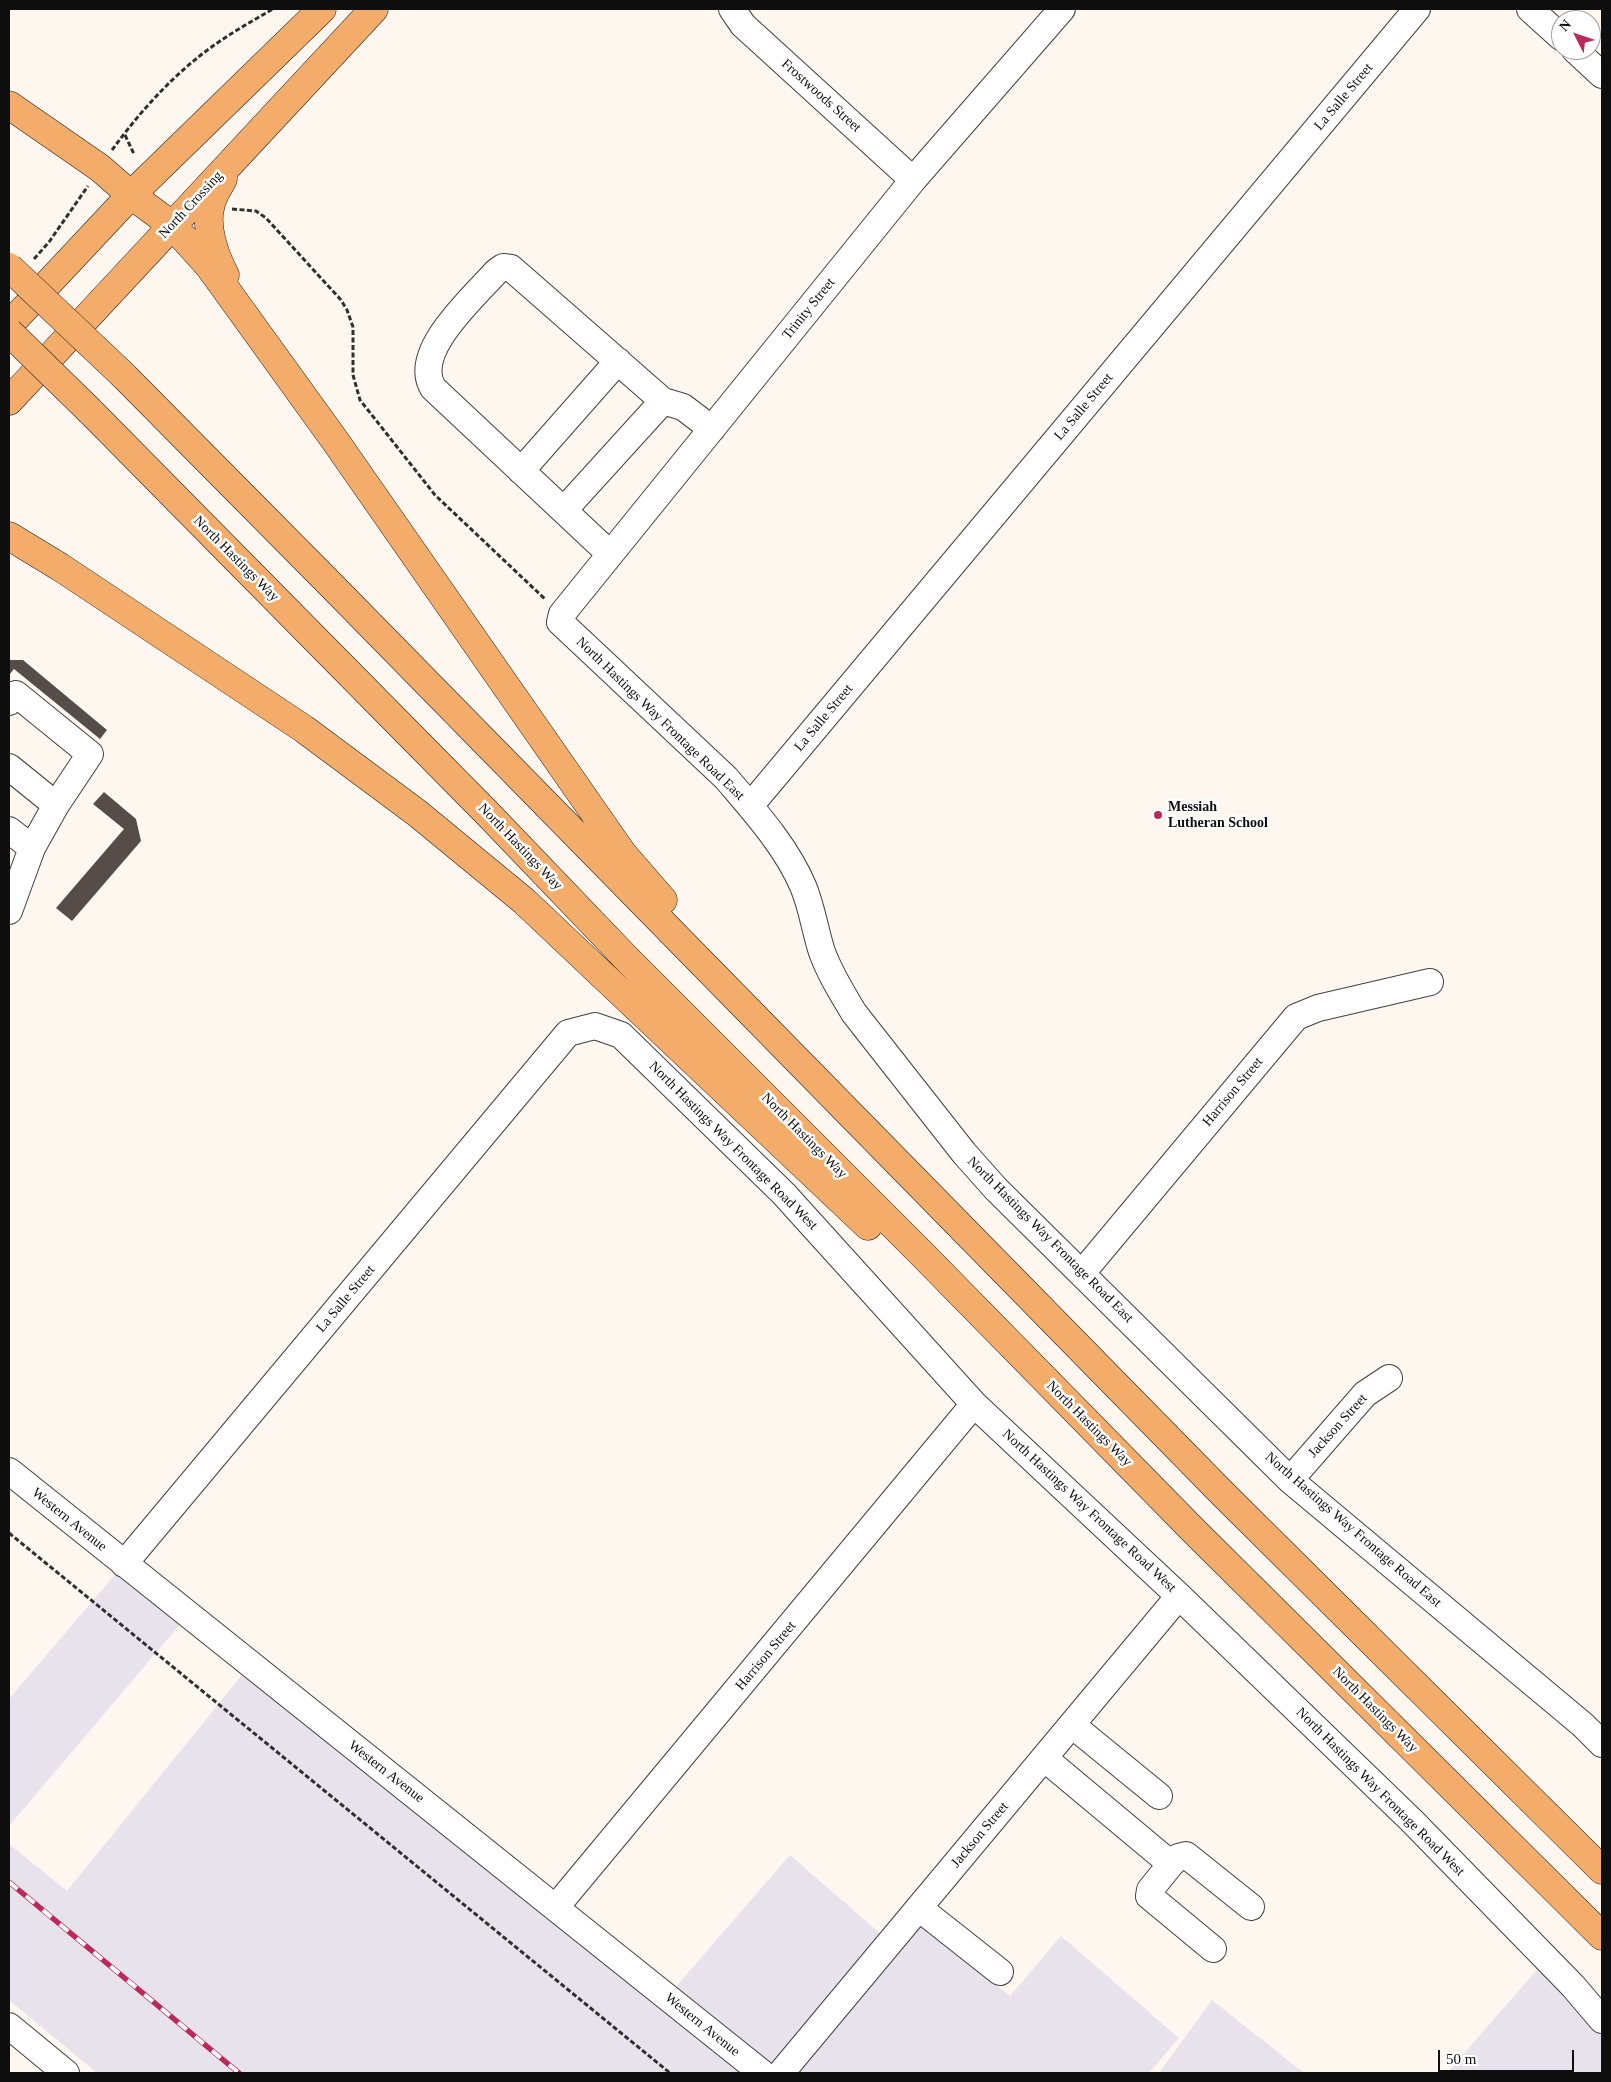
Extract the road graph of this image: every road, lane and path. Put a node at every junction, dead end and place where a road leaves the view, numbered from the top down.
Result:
1 (274, 9) edge
2 (322, 9) edge
3 (374, 9) edge
4 (732, 9) edge
5 (1062, 9) edge
6 (1417, 9) edge
7 (1530, 9) edge
8 (1551, 28) edge
9 (1586, 60) edge
10 (1602, 75) edge
11 (9, 105) edge
12 (125, 134) junction
13 (134, 154) dead end
14 (230, 164) junction
15 (100, 168) junction
16 (914, 180) junction
17 (131, 195) junction
18 (226, 213) dead end
19 (172, 225) junction
20 (20, 265) edge
21 (250, 323) junction
22 (9, 325) edge
23 (9, 332) edge
24 (618, 361) junction
25 (663, 400) junction
26 (9, 401) edge
27 (712, 429) junction
28 (521, 471) junction
29 (564, 510) junction
30 (9, 536) edge
31 (610, 554) junction
32 (562, 614) junction
33 (9, 702) edge
34 (9, 767) edge
35 (56, 805) junction
36 (750, 806) junction
37 (9, 830) edge
38 (32, 848) junction
39 (9, 911) edge
40 (1430, 982) dead end
41 (568, 1033) joint
42 (931, 1199) junction
43 (1082, 1273) junction
44 (1390, 1378) dead end
45 (974, 1404) junction
46 (9, 1472) edge
47 (1290, 1480) junction
48 (1191, 1528) junction
49 (9, 1532) edge
50 (124, 1564) junction
51 (1179, 1596) junction
52 (1072, 1724) junction
53 (1602, 1744) edge
54 (1044, 1758) junction
55 (1159, 1796) dead end
56 (1171, 1864) junction
57 (1602, 1870) edge
58 (556, 1907) junction
59 (1251, 1907) dead end
60 (919, 1908) junction
61 (1602, 1936) edge
62 (1214, 1949) dead end
63 (1000, 1972) dead end
64 (1602, 2020) edge
65 (9, 2026) edge
66 (66, 2073) edge
67 (670, 2073) edge
68 (762, 2073) edge
69 (781, 2073) edge

1 - 12 path
2 - 17 main road
3 - 14 main road, North Crossing
4 - 16 street, Frostwoods Street
5 - 16 street, Trinity Street
6 - 36 street, La Salle Street
7 - 8 street
9 - 10 street
11 - 15 main road
12 - 13 path
12 - 15 path
14 - 19 main road, North Crossing
14 - 21 main road
15 - 17 main road
15 - 20 path
16 - 27 street, Trinity Street
17 - 19 main road
17 - 22 main road
18 - 32 path
19 - 21 main road
19 - 26 main road, North Crossing
20 - 42 main road, bridge
21 - 42 main road
23 - 48 main road, North Hastings Way, bridge
24 - 25 street
24 - 28 street
24 - 28 street
25 - 27 street
25 - 29 street
27 - 31 street, Trinity Street
28 - 29 street
29 - 31 street
30 - 48 main road
31 - 32 street, Trinity Street
32 - 36 street, North Hastings Way Frontage Road East
33 - 35 street
34 - 35 street
35 - 38 street
36 - 43 street, North Hastings Way Frontage Road East
37 - 38 street
38 - 39 street
40 - 43 street, Harrison Street
41 - 45 street, North Hastings Way Frontage Road West
41 - 50 street, La Salle Street
42 - 57 main road
43 - 47 street, North Hastings Way Frontage Road East
44 - 47 street, Jackson Street
45 - 51 street, North Hastings Way Frontage Road West
45 - 58 street, Harrison Street
46 - 50 street, Western Avenue
47 - 53 street, North Hastings Way Frontage Road East
48 - 61 main road, North Hastings Way
49 - 67 path
50 - 58 street, Western Avenue
51 - 52 street, Jackson Street
51 - 64 street, North Hastings Way Frontage Road West
52 - 54 street, Jackson Street
52 - 55 street
54 - 56 street
54 - 60 street, Jackson Street
56 - 59 street
56 - 62 street
58 - 68 street, Western Avenue
60 - 63 street
60 - 69 street, Jackson Street
65 - 66 street

